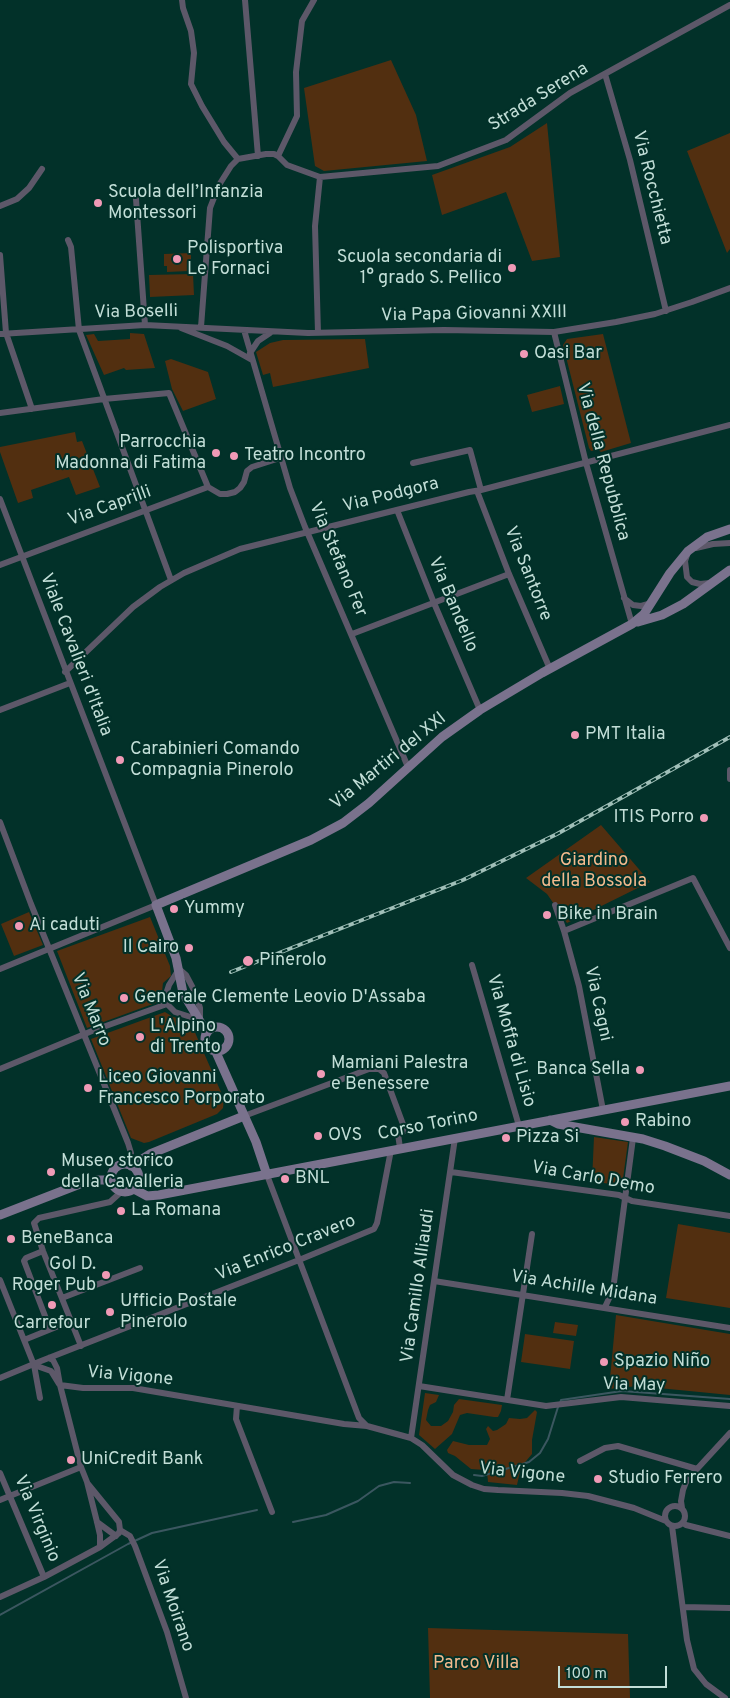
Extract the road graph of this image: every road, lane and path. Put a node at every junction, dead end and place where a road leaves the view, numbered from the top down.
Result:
1 (182, 0) edge
2 (245, 0) edge
3 (314, 0) edge
4 (730, 5) edge
5 (605, 74) junction
6 (258, 156) junction
7 (278, 156) junction
8 (238, 159) junction
9 (42, 169) dead end
10 (320, 177) junction
11 (136, 198) dead end
12 (0, 206) edge
13 (68, 240) dead end
14 (0, 255) edge
15 (0, 276) edge
16 (730, 288) edge
17 (722, 292) junction
18 (730, 293) edge
19 (666, 311) junction
20 (145, 325) junction
21 (175, 326) junction
22 (201, 327) junction
23 (79, 330) junction
24 (244, 330) junction
25 (272, 332) junction
26 (554, 332) junction
27 (318, 333) junction
28 (3, 334) edge
29 (250, 353) junction
30 (252, 360) junction
31 (104, 399) junction
32 (32, 409) junction
33 (0, 413) edge
34 (730, 425) edge
35 (280, 458) junction
36 (413, 463) dead end
37 (586, 464) junction
38 (208, 487) junction
39 (479, 491) junction
40 (0, 498) edge
41 (146, 510) junction
42 (398, 510) junction
43 (730, 529) edge
44 (308, 533) junction
45 (730, 543) edge
46 (688, 551) junction
47 (22, 556) junction
48 (0, 565) edge
49 (730, 570) edge
50 (509, 574) junction
51 (171, 580) junction
52 (710, 584) junction
53 (624, 598) junction
54 (653, 602) junction
55 (434, 603) junction
56 (632, 624) junction
57 (352, 634) junction
58 (550, 668) junction
59 (65, 672) junction
60 (70, 683) junction
61 (0, 710) edge
62 (480, 710) junction
63 (408, 767) junction
64 (730, 770) edge
65 (730, 778) edge
66 (0, 822) edge
67 (156, 905) junction
68 (555, 905) dead end
69 (564, 931) junction
70 (730, 948) edge
71 (50, 949) junction
72 (472, 965) dead end
73 (0, 969) edge
74 (179, 969) junction
75 (167, 1004) junction
76 (200, 1020) junction
77 (207, 1033) junction
78 (84, 1036) junction
79 (215, 1050) junction
80 (0, 1069) edge
81 (730, 1086) edge
82 (603, 1110) junction
83 (244, 1116) junction
84 (550, 1120) junction
85 (519, 1126) junction
86 (455, 1138) junction
87 (634, 1138) junction
88 (396, 1149) junction
89 (128, 1165) junction
90 (451, 1172) junction
91 (267, 1175) junction
92 (730, 1175) edge
93 (111, 1180) junction
94 (134, 1189) junction
95 (121, 1192) junction
96 (625, 1197) junction
97 (0, 1215) edge
98 (730, 1216) edge
99 (532, 1234) dead end
100 (43, 1251) junction
101 (299, 1260) junction
102 (140, 1268) dead end
103 (0, 1280) edge
104 (434, 1281) junction
105 (524, 1295) junction
106 (62, 1298) junction
107 (604, 1307) junction
108 (71, 1321) junction
109 (730, 1328) edge
110 (50, 1329) junction
111 (24, 1340) junction
112 (81, 1346) junction
113 (49, 1358) junction
114 (34, 1365) junction
115 (49, 1370) junction
116 (0, 1378) edge
117 (60, 1385) junction
118 (419, 1386) junction
119 (40, 1398) dead end
120 (507, 1400) junction
121 (237, 1406) junction
122 (730, 1406) edge
123 (359, 1418) junction
124 (344, 1424) junction
125 (367, 1426) junction
126 (730, 1433) edge
127 (411, 1438) junction
128 (580, 1461) dead end
129 (81, 1467) junction
130 (697, 1469) junction
131 (0, 1473) edge
132 (87, 1482) junction
133 (9, 1496) junction
134 (0, 1500) edge
135 (680, 1505) junction
136 (272, 1512) dead end
137 (666, 1512) junction
138 (651, 1514) junction
139 (98, 1522) junction
140 (669, 1523) junction
141 (683, 1523) junction
142 (120, 1530) junction
143 (116, 1536) junction
144 (730, 1536) edge
145 (100, 1547) junction
146 (44, 1577) junction
147 (0, 1597) edge
148 (683, 1607) junction
149 (730, 1608) edge
150 (186, 1698) edge
151 (725, 1698) edge

1 - 8 street
2 - 6 street
3 - 7 street
4 - 5 street, Strada Serena
5 - 10 street, Strada Serena
5 - 19 street, Via Rocchietta
6 - 7 street
6 - 8 street
7 - 10 street
8 - 22 street
9 - 12 street
10 - 27 street
11 - 20 street
13 - 23 street
14 - 15 street
15 - 28 street
16 - 17 street, Via Papa Giovanni XXIII
17 - 18 street
17 - 19 street, Via Papa Giovanni XXIII
19 - 26 street, Via Papa Giovanni XXIII
20 - 21 street, Via Boselli
20 - 23 street, Via Boselli
21 - 22 street, Via Boselli
21 - 30 street
22 - 24 street, Via Boselli
23 - 28 street, Via Boselli
23 - 31 street
24 - 25 street, Via Boselli
24 - 29 street, Via Stefano Fer
25 - 27 street, Via Papa Giovanni XXIII
25 - 29 street
26 - 27 street, Via Papa Giovanni XXIII
26 - 37 street, Via della Repubblica
28 - 32 street
29 - 30 street, Via Stefano Fer
30 - 35 street, Via Stefano Fer
31 - 32 street
31 - 38 street
31 - 41 street
32 - 33 street
34 - 37 street, Via Podgora
35 - 38 street
35 - 44 street, Via Stefano Fer
36 - 39 street, Via Podgora
37 - 39 street, Via Podgora
37 - 53 street, Via della Repubblica
38 - 41 street, Via Caprilli
39 - 42 street, Via Podgora
39 - 50 street, Via Santorre
40 - 47 street, Viale Cavalieri d'Italia
41 - 47 street, Via Caprilli
41 - 51 street
42 - 44 street, Via Podgora
42 - 55 street, Via Bandello
43 - 46 street, Via Martiri del XXI
44 - 51 street, Via Podgora
44 - 57 street, Via Stefano Fer
45 - 46 street
46 - 52 street
46 - 54 street, Via Martiri del XXI
47 - 48 street, Via Caprilli
47 - 59 street, Viale Cavalieri d'Italia
49 - 52 street, Via Martiri del XXI
50 - 55 street
50 - 58 street, Via Santorre
51 - 59 street, Via Podgora
52 - 56 street, Via Martiri del XXI
53 - 54 street
53 - 56 street, Via della Repubblica
54 - 56 street, Via Martiri del XXI
55 - 57 street
55 - 62 street, Via Bandello
56 - 58 street, Via Martiri del XXI
57 - 63 street, Via Stefano Fer
58 - 62 street, Via Martiri del XXI
59 - 60 street, Viale Cavalieri d'Italia
60 - 61 street
60 - 67 street, Viale Cavalieri d'Italia
62 - 63 street, Via Martiri del XXI
63 - 67 street, Via Martiri del XXI
64 - 65 street
66 - 71 street, Via Marro
67 - 71 street
67 - 74 street
68 - 69 street, Via Cagni
69 - 70 street
69 - 82 street, Via Cagni
71 - 73 street
71 - 78 street, Via Marro
72 - 85 street, Via Moffa di Lisio
74 - 75 street
74 - 76 street
75 - 76 street
75 - 78 street
76 - 77 street
77 - 79 street
77 - 79 street
78 - 80 street
78 - 89 street, Via Marro
79 - 83 street
81 - 82 street, Corso Torino
82 - 84 street, Corso Torino
83 - 88 street
83 - 89 street
83 - 91 street
84 - 85 street, Corso Torino
84 - 87 street
85 - 86 street, Corso Torino
86 - 88 street, Corso Torino
86 - 90 street, Via Camillo Alliaudi
87 - 92 street
87 - 96 street
88 - 91 street, Corso Torino
88 - 101 street, Via Enrico Cravero
89 - 93 street
89 - 94 street
90 - 96 street, Via Carlo Demo
90 - 104 street, Via Camillo Alliaudi
91 - 94 street, Corso Torino
91 - 101 street
93 - 95 street
93 - 97 street
94 - 95 street
95 - 100 street
96 - 98 street, Via Carlo Demo
96 - 107 street
99 - 105 street
100 - 106 street
100 - 110 street
101 - 112 street, Via Enrico Cravero
101 - 123 street
102 - 106 street
103 - 111 street
104 - 105 street, Via Achille Midana
104 - 118 street, Via Camillo Alliaudi
105 - 107 street, Via Achille Midana
105 - 120 street
106 - 108 street
107 - 109 street, Via Achille Midana
108 - 110 street
108 - 112 street
110 - 111 street
111 - 114 street
112 - 113 street, Via Enrico Cravero
113 - 114 street, Via Enrico Cravero
113 - 115 street
113 - 117 street
114 - 115 street
114 - 116 street, Via Enrico Cravero
114 - 119 street
115 - 117 street
117 - 121 street, Via Vigone
117 - 129 street
118 - 120 street, Via May
118 - 127 street, Via Camillo Alliaudi
120 - 122 street, Via May
121 - 124 street, Via Vigone
121 - 136 street
123 - 124 street
123 - 125 street
124 - 125 street, Via Vigone
125 - 127 street, Via Vigone
126 - 130 street
127 - 138 street, Via Vigone
128 - 130 street
129 - 132 street
129 - 133 street
130 - 135 street
131 - 133 street, Via Virginio
132 - 139 street
132 - 142 street
133 - 134 street
133 - 146 street, Via Virginio
135 - 137 street
135 - 141 street
137 - 138 street, Via Vigone
137 - 140 street
138 - 140 street, Via Vigone
139 - 143 street
139 - 145 street
140 - 141 street
140 - 148 street
141 - 144 street
142 - 143 street
142 - 150 street, Via Moirano
143 - 145 street
145 - 146 street
146 - 147 street
148 - 149 street
148 - 151 street

